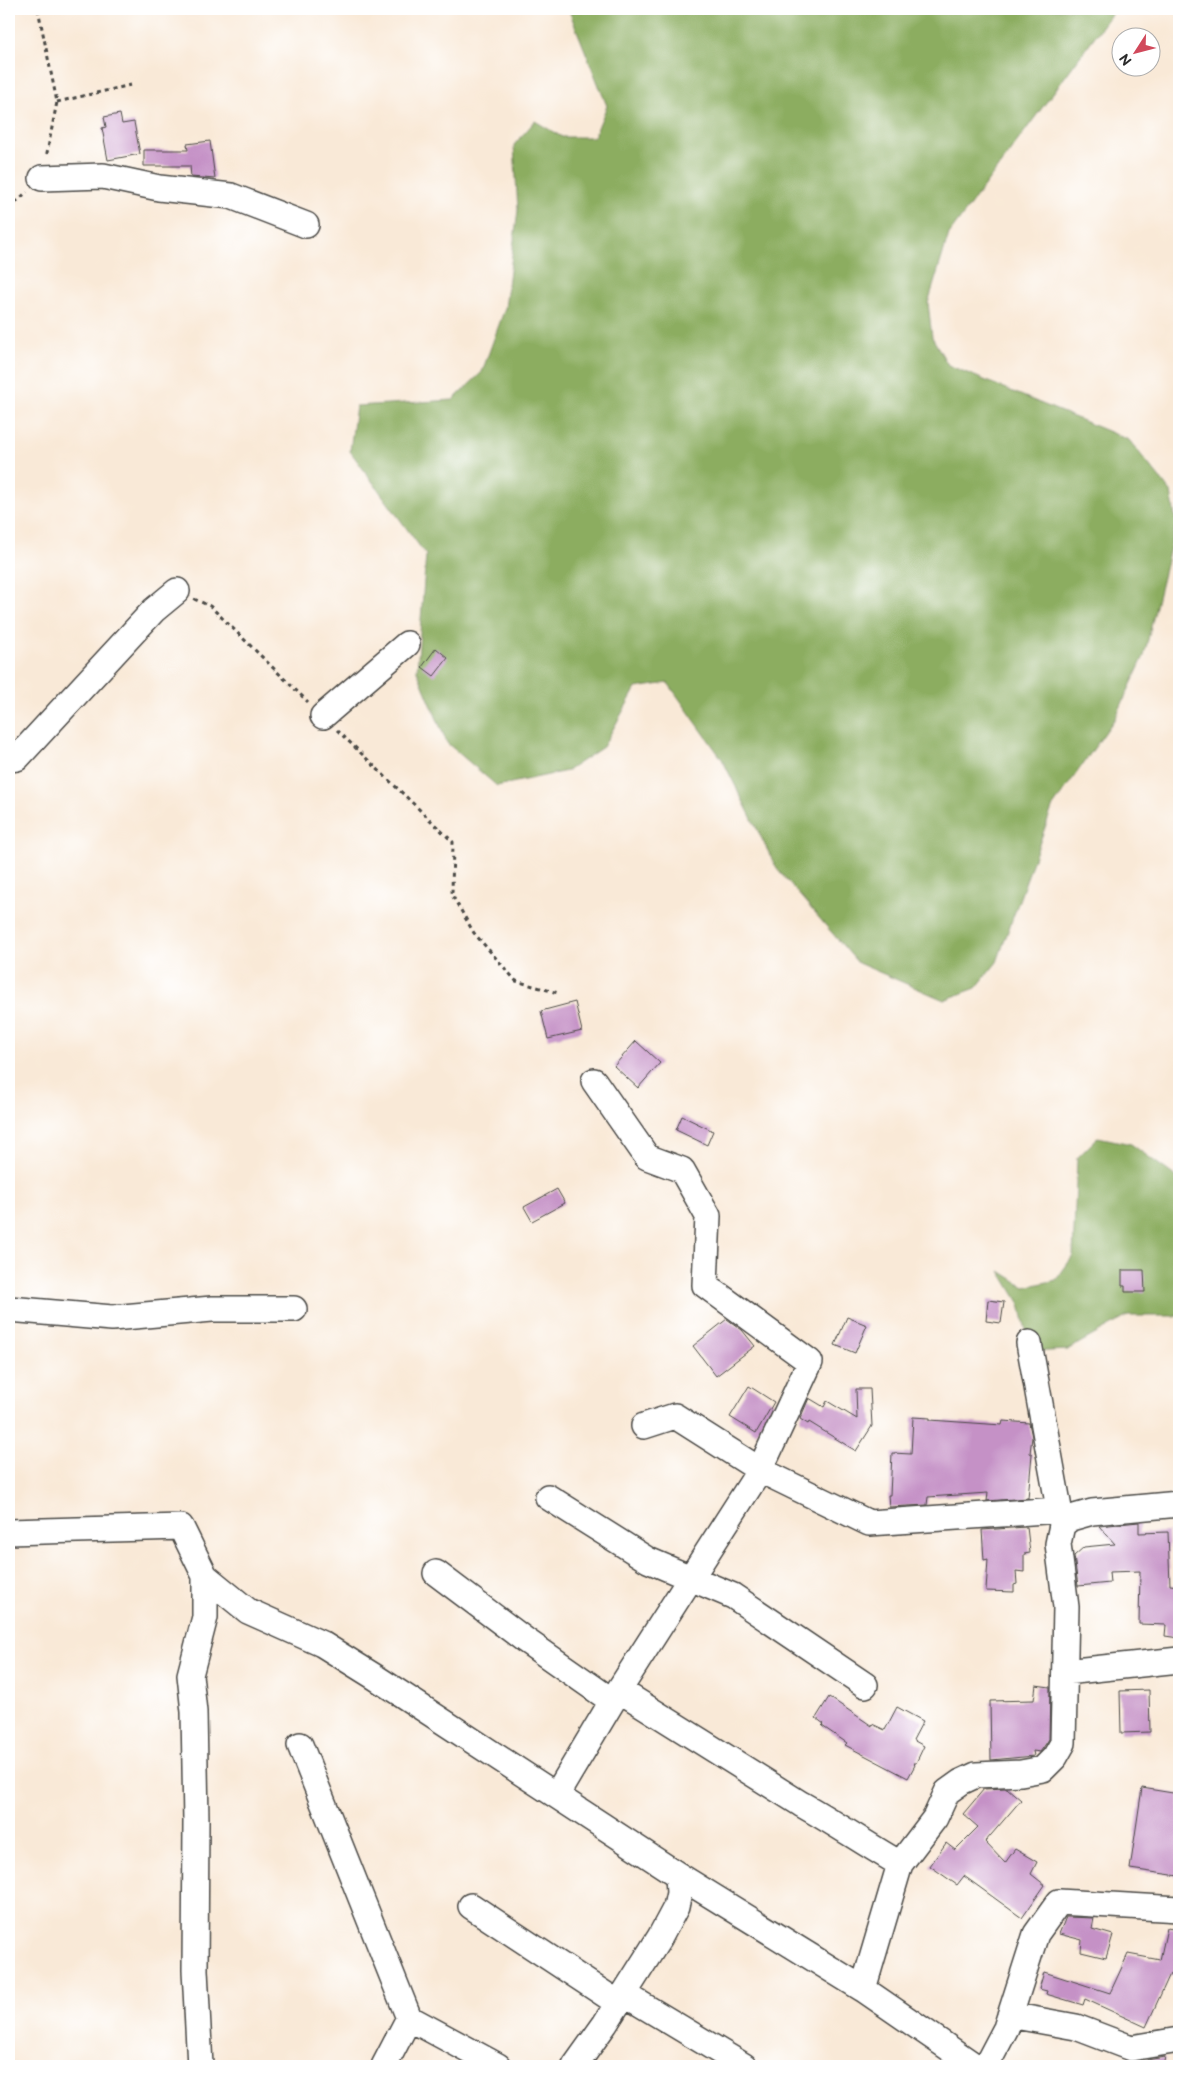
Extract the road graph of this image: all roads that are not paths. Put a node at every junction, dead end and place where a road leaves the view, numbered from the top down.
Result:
1 (42, 178) road end
2 (306, 225) dead end
3 (176, 591) road end
4 (407, 644) dead end
5 (323, 716) road end
6 (9, 759) edge
7 (594, 1081) dead end
8 (9, 1309) edge
9 (294, 1309) dead end
10 (1029, 1344) dead end
11 (644, 1426) dead end
12 (760, 1470) junction
13 (548, 1497) dead end
14 (1179, 1504) edge
15 (1060, 1518) junction
16 (9, 1532) edge
17 (436, 1573) dead end
18 (205, 1576) junction
19 (689, 1578) junction
20 (1179, 1660) edge
21 (1065, 1672) junction
22 (865, 1685) dead end
23 (615, 1696) junction
24 (300, 1745) dead end
25 (557, 1794) junction
26 (900, 1864) junction
27 (678, 1875) junction
28 (471, 1906) dead end
29 (1179, 1909) edge
30 (863, 1988) junction
31 (621, 1998) junction
32 (1010, 2015) junction
33 (409, 2018) junction
34 (1179, 2040) edge
35 (200, 2066) edge
36 (384, 2066) edge
37 (498, 2066) edge
38 (575, 2066) edge
39 (744, 2066) edge
40 (974, 2066) edge
41 (986, 2066) edge

1 - 2 street
3 - 6 street
4 - 5 street
7 - 12 street
8 - 9 street
10 - 15 street
11 - 12 street
12 - 15 street
12 - 19 street
13 - 19 street
14 - 15 street
15 - 21 street
16 - 18 street
17 - 23 street
18 - 25 street
18 - 35 street
19 - 22 street
19 - 23 street
20 - 21 street
21 - 26 street
23 - 25 street
23 - 26 street
24 - 33 street
25 - 27 street
26 - 30 street
27 - 30 street
27 - 31 street
28 - 31 street
29 - 32 street
30 - 40 street
31 - 38 street
31 - 39 street
32 - 34 street
32 - 41 street
33 - 36 street
33 - 37 street

